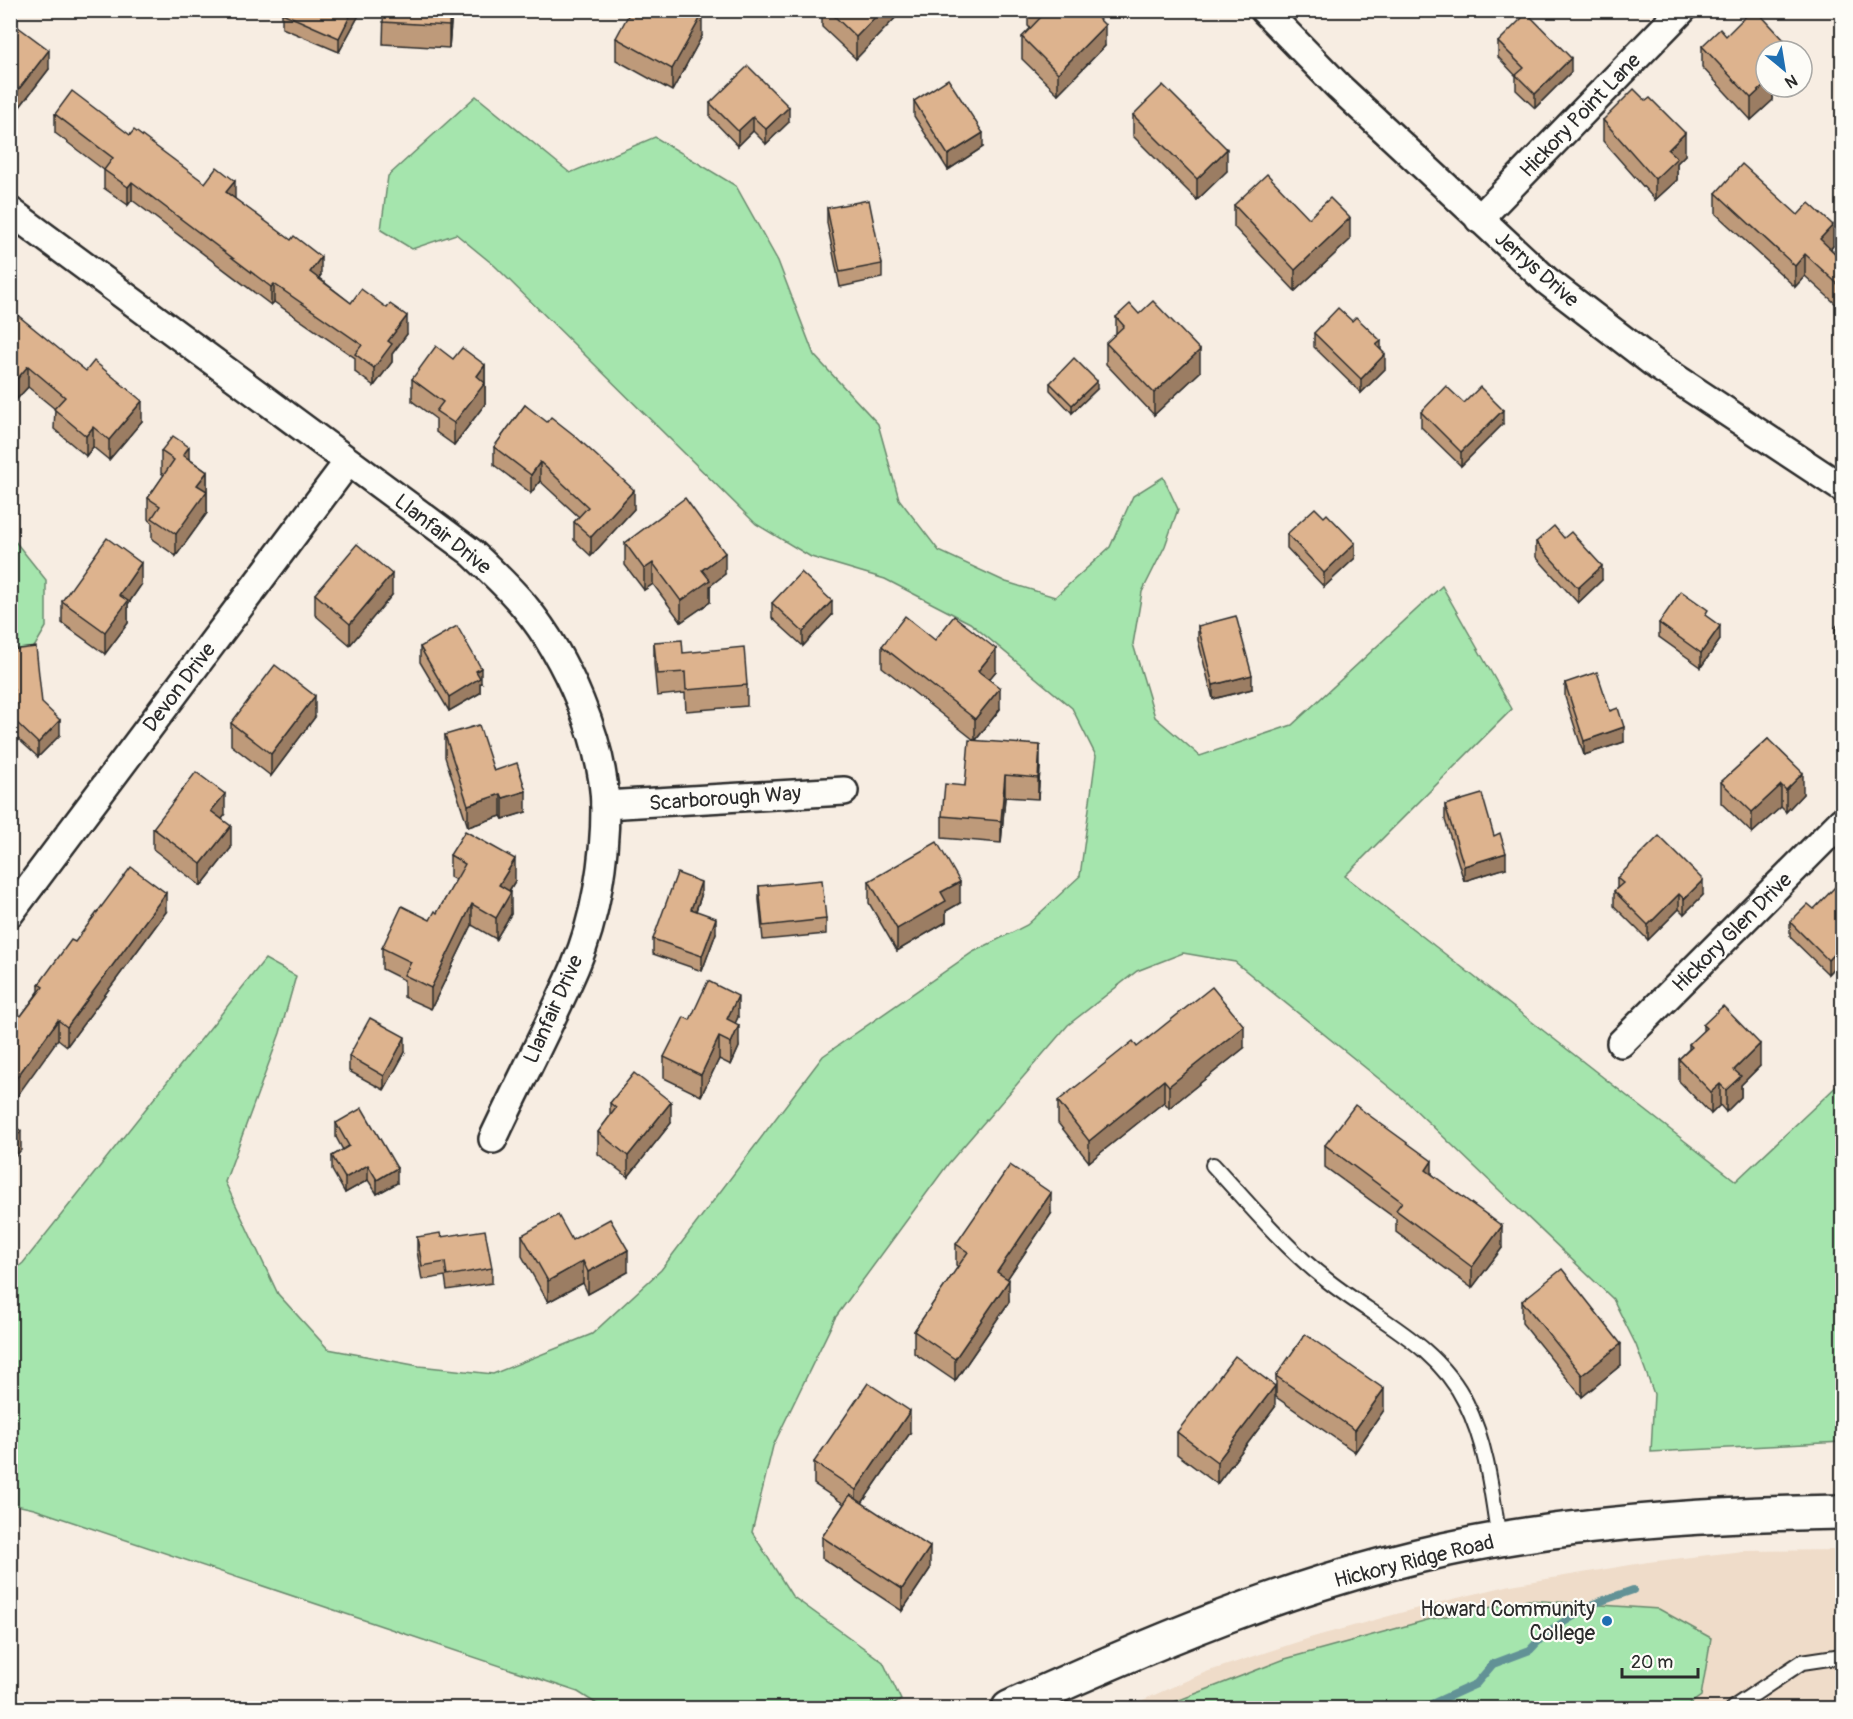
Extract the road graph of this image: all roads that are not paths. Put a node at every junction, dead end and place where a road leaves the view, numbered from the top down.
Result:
1 (1264, 10) edge
2 (1682, 10) edge
3 (10, 211) edge
4 (1479, 219) junction
5 (348, 462) junction
6 (1842, 488) edge
7 (844, 790) dead end
8 (605, 805) junction
9 (1842, 821) edge
10 (10, 913) edge
11 (1621, 1043) dead end
12 (493, 1139) dead end
13 (1214, 1165) dead end
14 (1842, 1512) edge
15 (1499, 1540) junction
16 (1842, 1656) edge
17 (1009, 1708) edge
18 (1734, 1708) edge

1 - 4 street, Jerrys Drive
2 - 4 street, Hickory Point Lane
3 - 5 street, Llanfair Drive
4 - 6 street, Jerrys Drive
5 - 8 street, Llanfair Drive
5 - 10 street, Devon Drive
7 - 8 street, Scarborough Way
8 - 12 street, Llanfair Drive
9 - 11 street, Hickory Glen Drive
13 - 15 lane
14 - 15 street, Hickory Ridge Road
15 - 17 street, Hickory Ridge Road
16 - 18 lane

